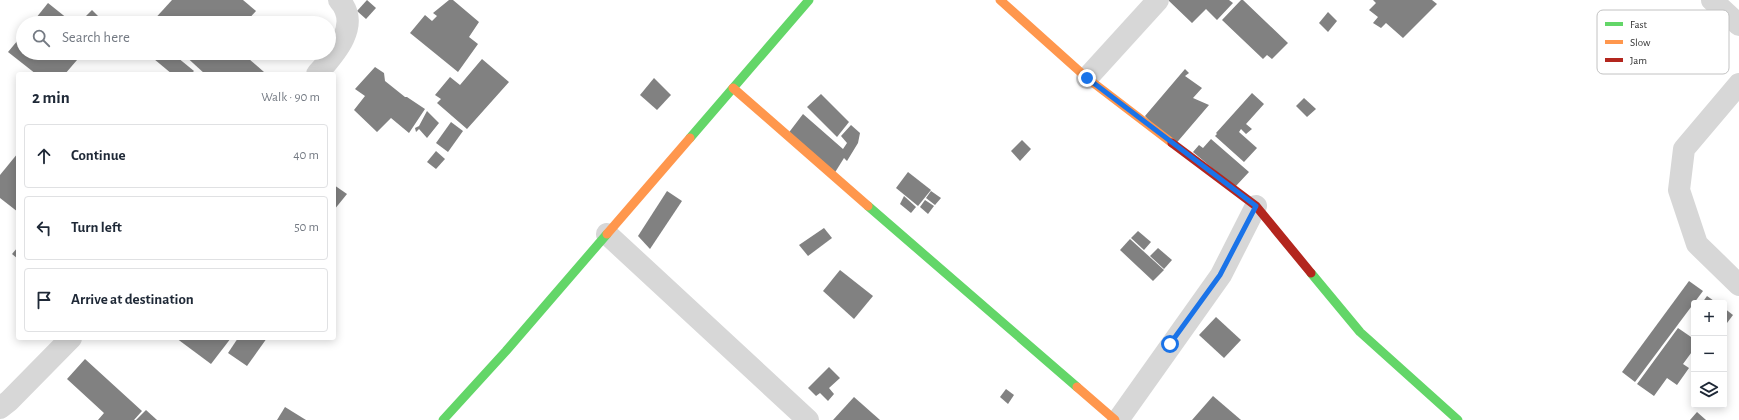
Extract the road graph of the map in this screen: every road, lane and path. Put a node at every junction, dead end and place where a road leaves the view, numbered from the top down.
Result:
1 (339, 0) edge
2 (808, 0) edge
3 (1000, 0) edge
4 (1158, 0) edge
5 (1712, 0) edge
6 (1723, 10) edge
7 (1729, 16) edge
8 (1739, 25) edge
9 (336, 52) edge
10 (330, 60) edge
11 (319, 72) edge
12 (1087, 78) junction
13 (1739, 84) edge
14 (733, 88) junction
15 (1256, 206) junction
16 (607, 234) junction
17 (1739, 285) edge
18 (69, 340) edge
19 (0, 408) edge
20 (443, 420) edge
21 (808, 420) edge
22 (1114, 420) edge
23 (1118, 420) edge
24 (1458, 420) edge

1 - 9 street
2 - 14 street
3 - 12 street
4 - 12 street
5 - 6 street
7 - 8 street
10 - 11 street
12 - 15 street
13 - 17 street
14 - 16 street
14 - 22 street
15 - 23 street
15 - 24 street
16 - 20 street
16 - 21 street
18 - 19 street

